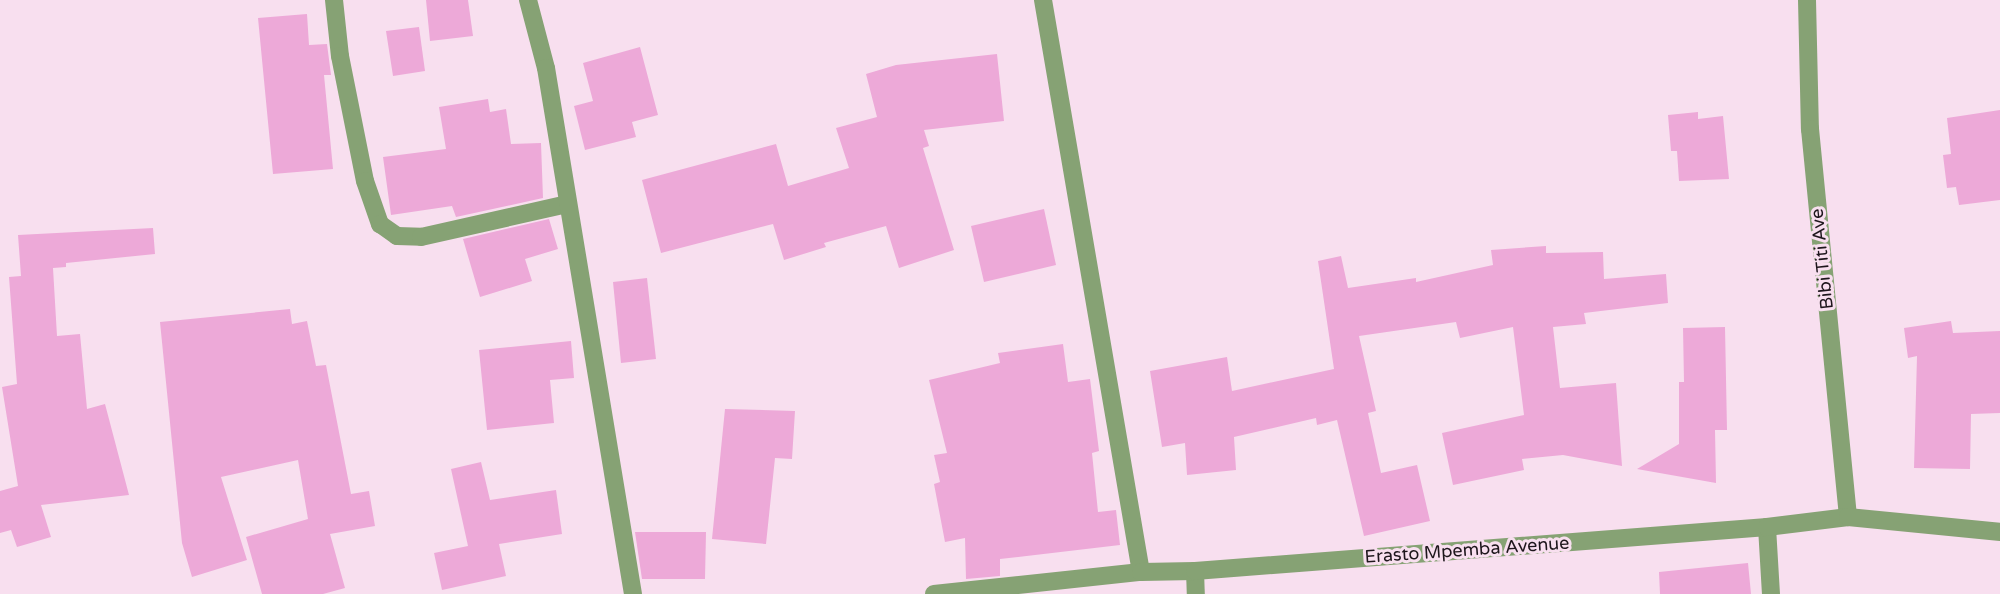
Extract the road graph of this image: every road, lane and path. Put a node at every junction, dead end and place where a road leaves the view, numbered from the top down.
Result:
1 (334, 0) edge
2 (528, 0) edge
3 (1043, 0) edge
4 (1806, 0) edge
5 (567, 204) junction
6 (1848, 517) junction
7 (1767, 527) junction
8 (2000, 532) edge
9 (1140, 572) junction
10 (1195, 572) junction
11 (633, 594) edge
12 (934, 594) edge
13 (1196, 594) edge
14 (1771, 594) edge

1 - 5 street
2 - 5 street
3 - 9 street
4 - 6 street, Bibi Titi Ave
5 - 11 street
6 - 7 street, Erasto Mpemba Avenue
6 - 8 street, Erasto Mpemba Avenue
7 - 10 street, Erasto Mpemba Avenue
7 - 14 street
9 - 10 street, Erasto Mpemba Avenue
9 - 12 street, Erasto Mpemba Avenue
10 - 13 street

